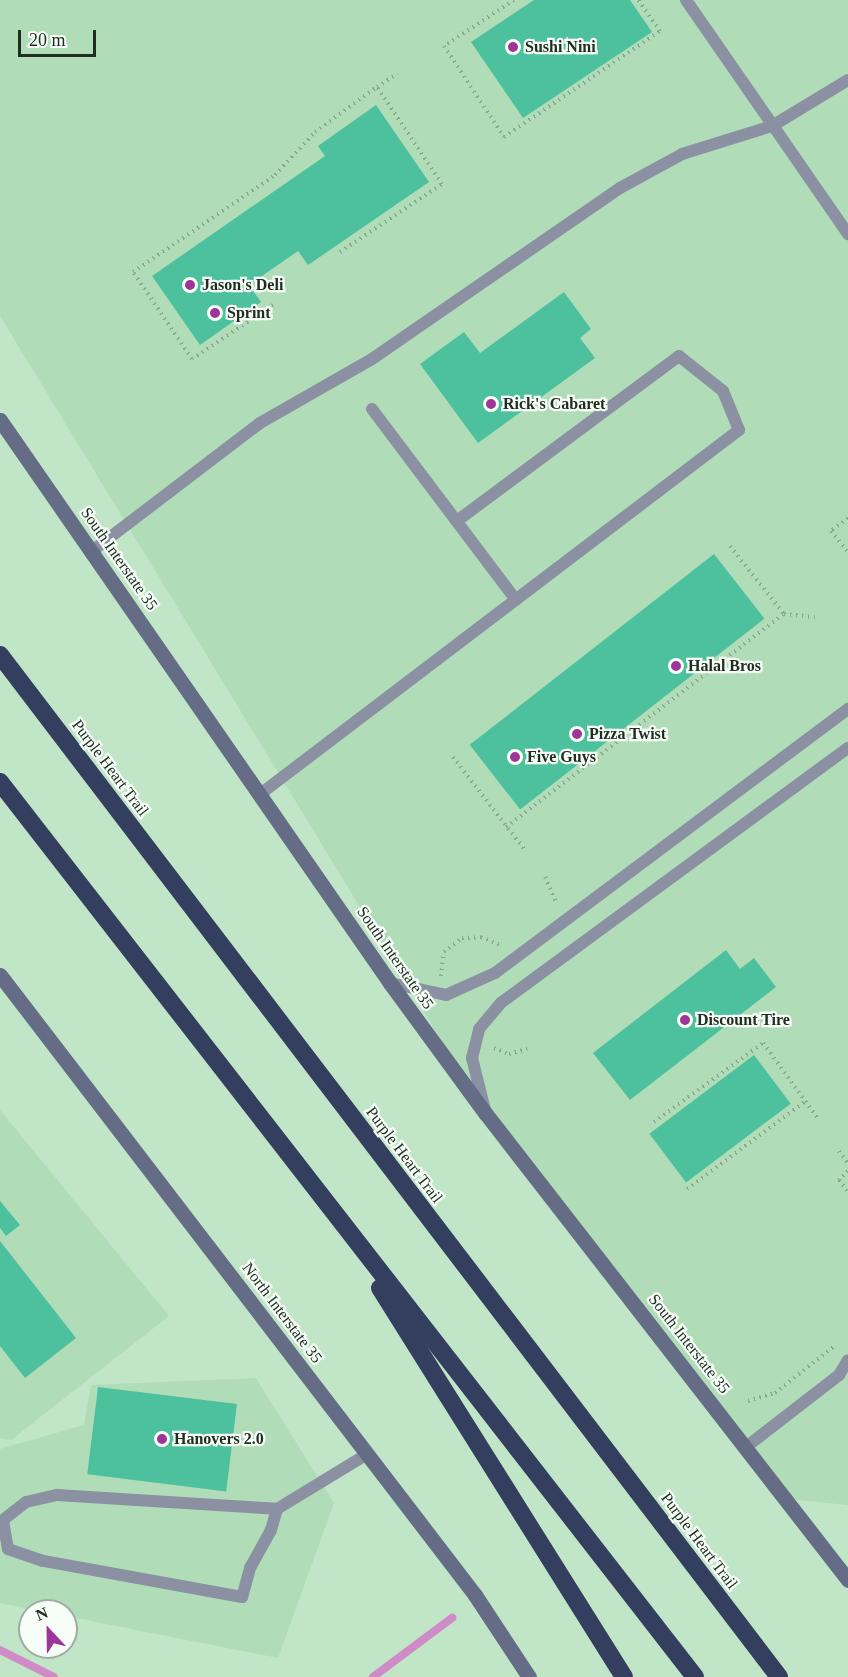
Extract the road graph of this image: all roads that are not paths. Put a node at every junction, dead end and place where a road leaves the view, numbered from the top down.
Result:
1 (686, 0) edge
2 (848, 80) edge
3 (772, 126) junction
4 (848, 234) edge
5 (372, 409) dead end
6 (0, 420) edge
7 (457, 521) junction
8 (92, 550) junction
9 (516, 600) junction
10 (0, 655) edge
11 (848, 709) edge
12 (848, 748) edge
13 (0, 782) edge
14 (259, 795) junction
15 (0, 975) edge
16 (390, 983) junction
17 (486, 1114) junction
18 (327, 1202) junction
19 (848, 1360) edge
20 (746, 1447) junction
21 (367, 1454) junction
22 (277, 1509) junction
23 (848, 1580) edge
24 (529, 1677) edge
25 (624, 1677) edge
26 (695, 1677) edge
27 (779, 1677) edge

1 - 3 lane
2 - 3 lane
3 - 4 lane
3 - 8 lane
5 - 7 lane
6 - 8 main road, South Interstate 35
7 - 9 lane
7 - 9 lane
8 - 14 main road, South Interstate 35
9 - 14 lane
10 - 27 highway, Purple Heart Trail
11 - 16 lane
12 - 17 lane
13 - 18 highway
14 - 16 main road, South Interstate 35
15 - 21 main road, North Interstate 35
16 - 17 main road, South Interstate 35
17 - 20 main road, South Interstate 35
18 - 25 highway
18 - 26 highway
19 - 20 lane
20 - 23 main road, South Interstate 35
21 - 22 lane
21 - 24 main road, North Interstate 35
22 - 22 lane

